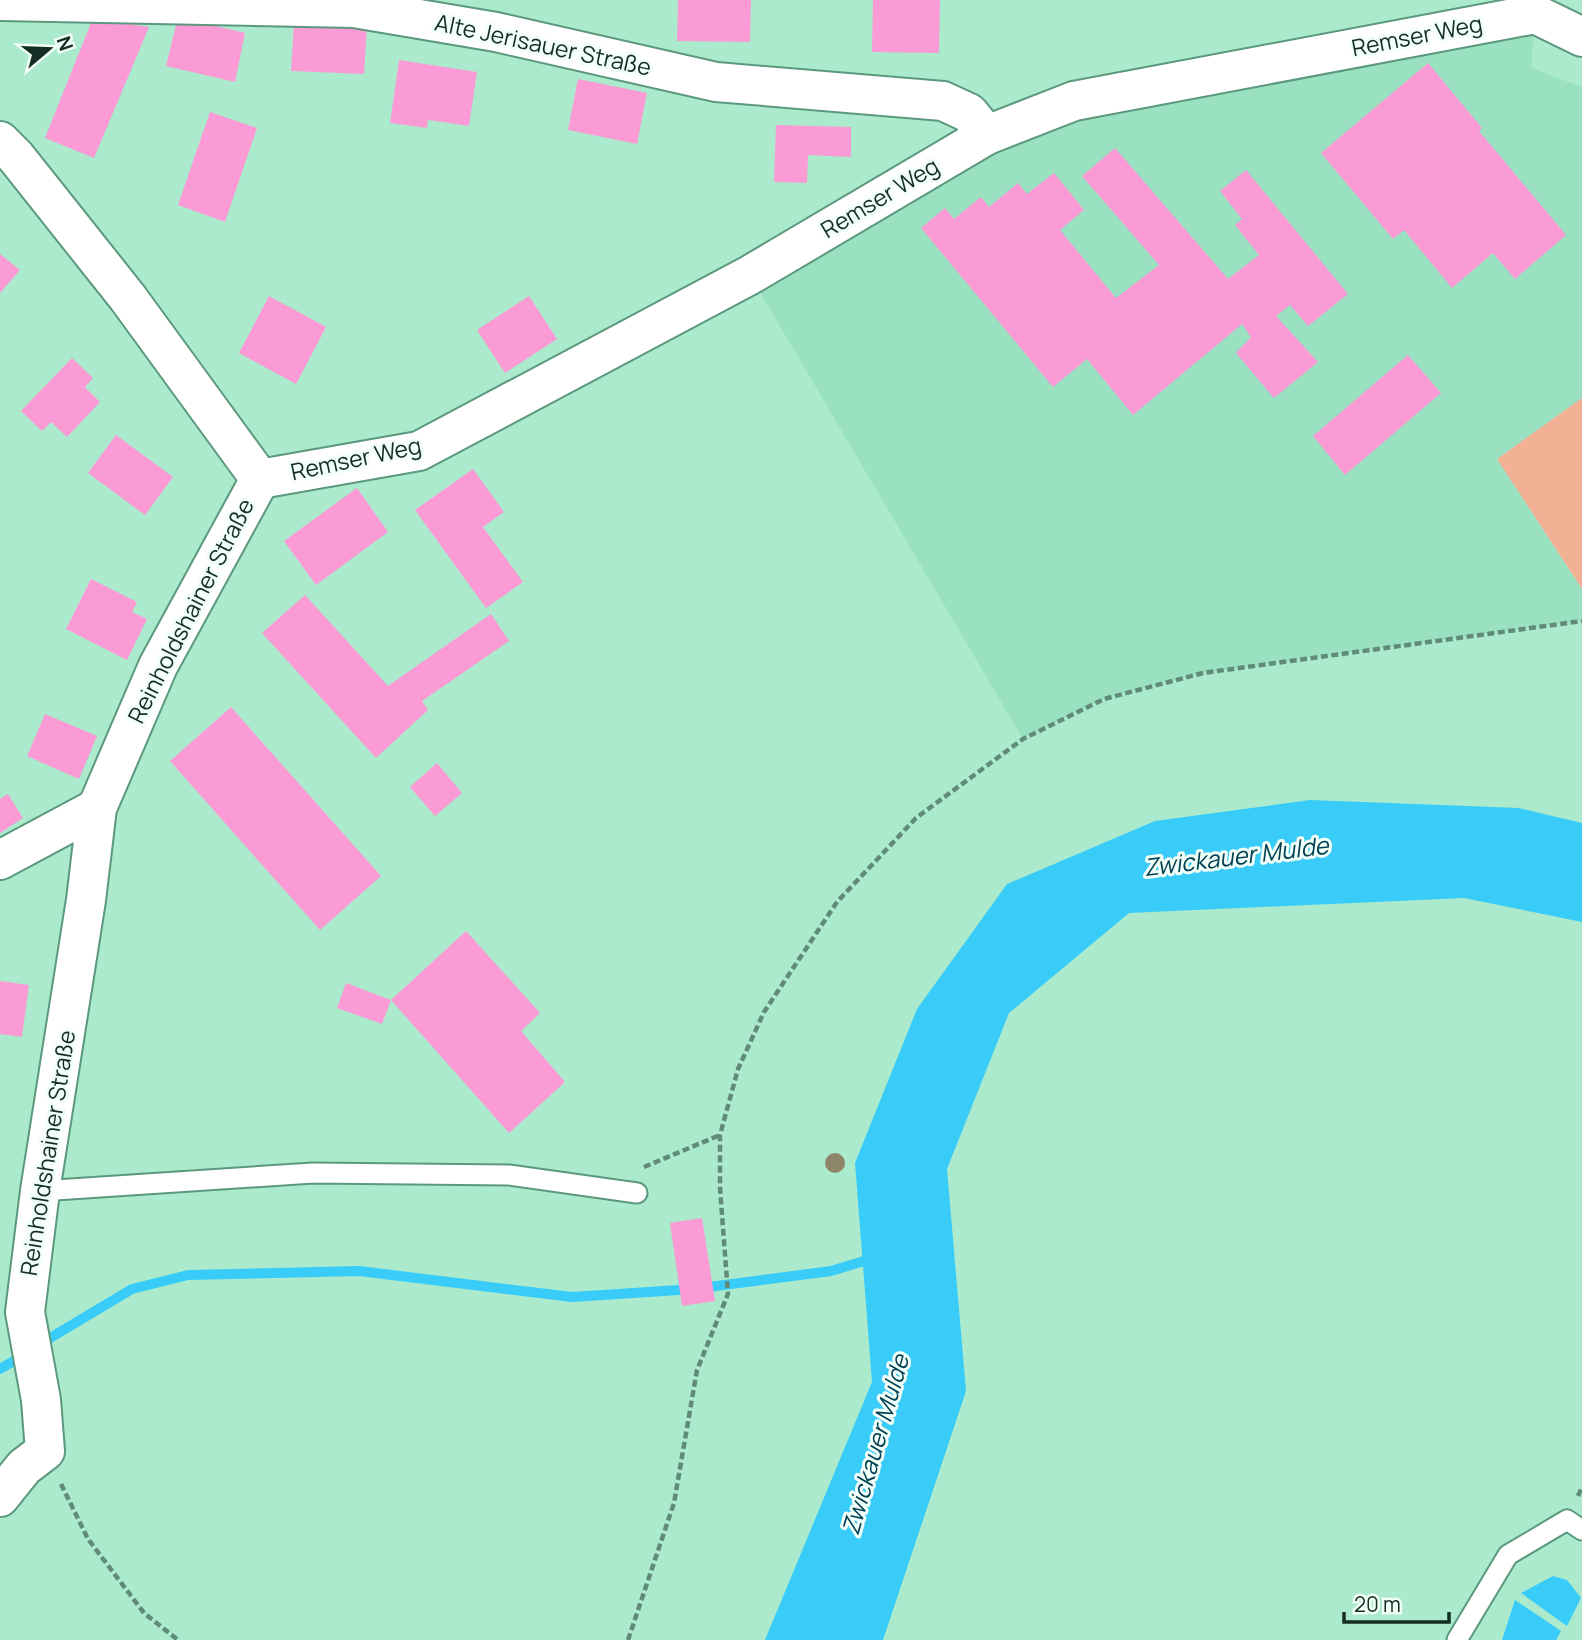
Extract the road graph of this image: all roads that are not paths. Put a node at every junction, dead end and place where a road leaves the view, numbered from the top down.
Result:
1 (0, 1) edge
2 (1534, 7) edge
3 (1582, 37) edge
4 (987, 135) junction
5 (0, 141) edge
6 (260, 479) junction
7 (97, 808) junction
8 (0, 860) edge
9 (40, 1191) junction
10 (636, 1193) dead end
11 (0, 1497) edge
12 (1582, 1530) edge
13 (1457, 1640) edge

1 - 4 street, Alte Jerisauer Straße
2 - 3 street, Remser Weg
2 - 4 street, Remser Weg
4 - 6 street, Remser Weg
5 - 6 street, Reinholdshainer Straße
6 - 7 street, Reinholdshainer Straße
7 - 8 street
7 - 9 street, Reinholdshainer Straße
9 - 10 lane
9 - 11 street, Reinholdshainer Straße
12 - 13 lane

